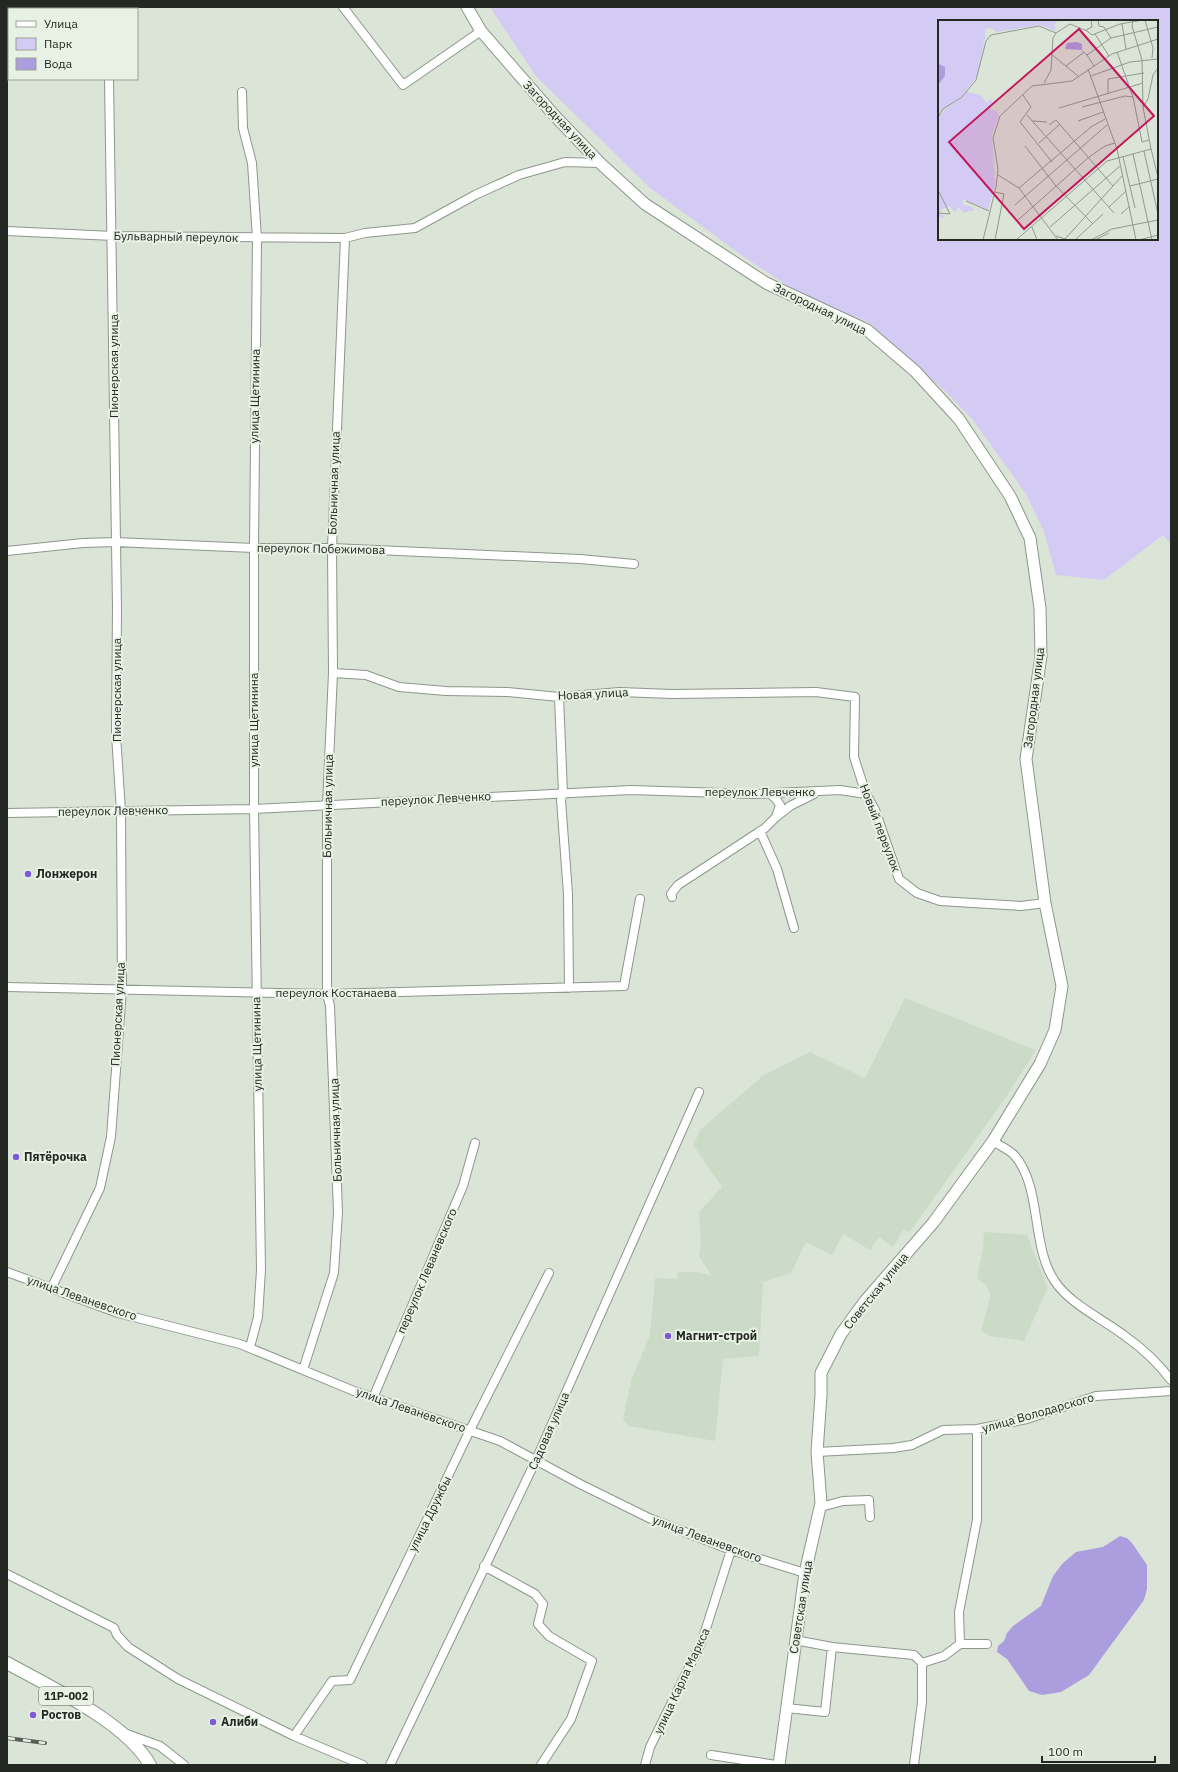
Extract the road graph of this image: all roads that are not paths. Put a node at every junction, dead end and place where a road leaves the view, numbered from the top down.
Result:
1 (343, 7) edge
2 (467, 7) edge
3 (481, 30) junction
4 (109, 80) edge
5 (242, 92) dead end
6 (600, 164) junction
7 (7, 231) edge
8 (113, 236) junction
9 (257, 238) junction
10 (345, 238) junction
11 (115, 542) junction
12 (254, 548) junction
13 (332, 548) junction
14 (7, 551) edge
15 (634, 564) dead end
16 (333, 673) junction
17 (559, 697) junction
18 (855, 697) joint
19 (818, 792) junction
20 (563, 793) junction
21 (769, 793) junction
22 (866, 794) junction
23 (327, 805) junction
24 (254, 809) junction
25 (122, 811) junction
26 (7, 813) edge
27 (776, 816) junction
28 (760, 831) junction
29 (672, 897) dead end
30 (640, 899) dead end
31 (1045, 903) junction
32 (794, 928) dead end
33 (7, 987) edge
34 (569, 988) junction
35 (122, 989) junction
36 (256, 993) junction
37 (327, 994) junction
38 (699, 1092) dead end
39 (993, 1141) junction
40 (475, 1143) dead end
41 (7, 1272) edge
42 (549, 1273) dead end
43 (51, 1289) junction
44 (250, 1348) junction
45 (303, 1370) junction
46 (1171, 1380) edge
47 (1171, 1391) edge
48 (374, 1398) junction
49 (977, 1429) junction
50 (470, 1430) junction
51 (817, 1452) junction
52 (536, 1460) junction
53 (820, 1507) junction
54 (870, 1517) dead end
55 (731, 1550) junction
56 (484, 1566) junction
57 (804, 1573) junction
58 (7, 1574) edge
59 (795, 1640) junction
60 (960, 1644) junction
61 (987, 1644) dead end
62 (832, 1647) junction
63 (7, 1663) edge
64 (922, 1663) junction
65 (786, 1708) junction
66 (124, 1733) junction
67 (294, 1736) junction
68 (711, 1756) dead end
69 (150, 1765) edge
70 (184, 1765) edge
71 (363, 1765) edge
72 (390, 1765) edge
73 (541, 1765) edge
74 (645, 1765) edge
75 (777, 1765) edge
76 (914, 1765) edge

1 - 3 street
2 - 3 street, Загородная улица
3 - 6 street, Загородная улица
4 - 8 street, Пионерская улица
5 - 9 street, улица Щетинина
6 - 10 street, Бульварный переулок
6 - 31 street, Загородная улица
7 - 8 street, Бульварный переулок
8 - 9 street, Бульварный переулок
8 - 11 street, Пионерская улица
9 - 10 street, Бульварный переулок
9 - 12 street, улица Щетинина
10 - 13 street, Больничная улица
11 - 12 street, переулок Побежимова
11 - 14 street, переулок Побежимова
11 - 25 street, Пионерская улица
12 - 13 street, переулок Побежимова
12 - 24 street, улица Щетинина
13 - 15 street, переулок Побежимова
13 - 16 street, Больничная улица
16 - 17 street, Новая улица
16 - 23 street, Больничная улица
17 - 18 street, Новая улица
17 - 20 street
18 - 22 street, Новый переулок
19 - 21 street, переулок Левченко
19 - 22 street, переулок Левченко
19 - 27 street
20 - 21 street, переулок Левченко
20 - 23 street, переулок Левченко
20 - 34 street
21 - 27 street
22 - 31 street, Новый переулок
23 - 24 street, переулок Левченко
23 - 37 street, Больничная улица
24 - 25 street, переулок Левченко
24 - 36 street, улица Щетинина
25 - 26 street, переулок Левченко
25 - 35 street, Пионерская улица
27 - 28 street
28 - 29 street
28 - 32 street
30 - 34 street, переулок Костанаева
31 - 39 street, Советская улица
33 - 35 street, переулок Костанаева
34 - 37 street, переулок Костанаева
35 - 36 street, переулок Костанаева
35 - 43 street, Пионерская улица
36 - 37 street, переулок Костанаева
36 - 44 street, улица Щетинина
37 - 45 street, Больничная улица
38 - 52 street, Садовая улица
39 - 46 street
39 - 51 street, Советская улица
40 - 48 street, переулок Леваневского
41 - 43 street, улица Леваневского
42 - 50 street, улица Дружбы
43 - 44 street, улица Леваневского
44 - 45 street, улица Леваневского
45 - 48 street, улица Леваневского
47 - 49 street, улица Володарского
48 - 50 street, улица Леваневского
49 - 51 street
49 - 60 street, улица Володарского
50 - 52 street, улица Леваневского
50 - 67 street, улица Дружбы
51 - 53 street, Советская улица
52 - 55 street, улица Леваневского
52 - 56 street, Садовая улица
53 - 54 street
53 - 57 street, Советская улица
55 - 57 street, улица Леваневского
55 - 74 street, улица Карла Маркса
56 - 72 street, Садовая улица
56 - 73 street
57 - 59 street, Советская улица
58 - 67 street
59 - 62 street
59 - 65 street, Советская улица
60 - 61 street
60 - 64 street
62 - 64 street
62 - 65 street
63 - 66 main road, 11Р-002
64 - 76 street
65 - 75 street, Советская улица
66 - 69 main road, 11Р-002
66 - 70 street
67 - 71 street
68 - 75 street

